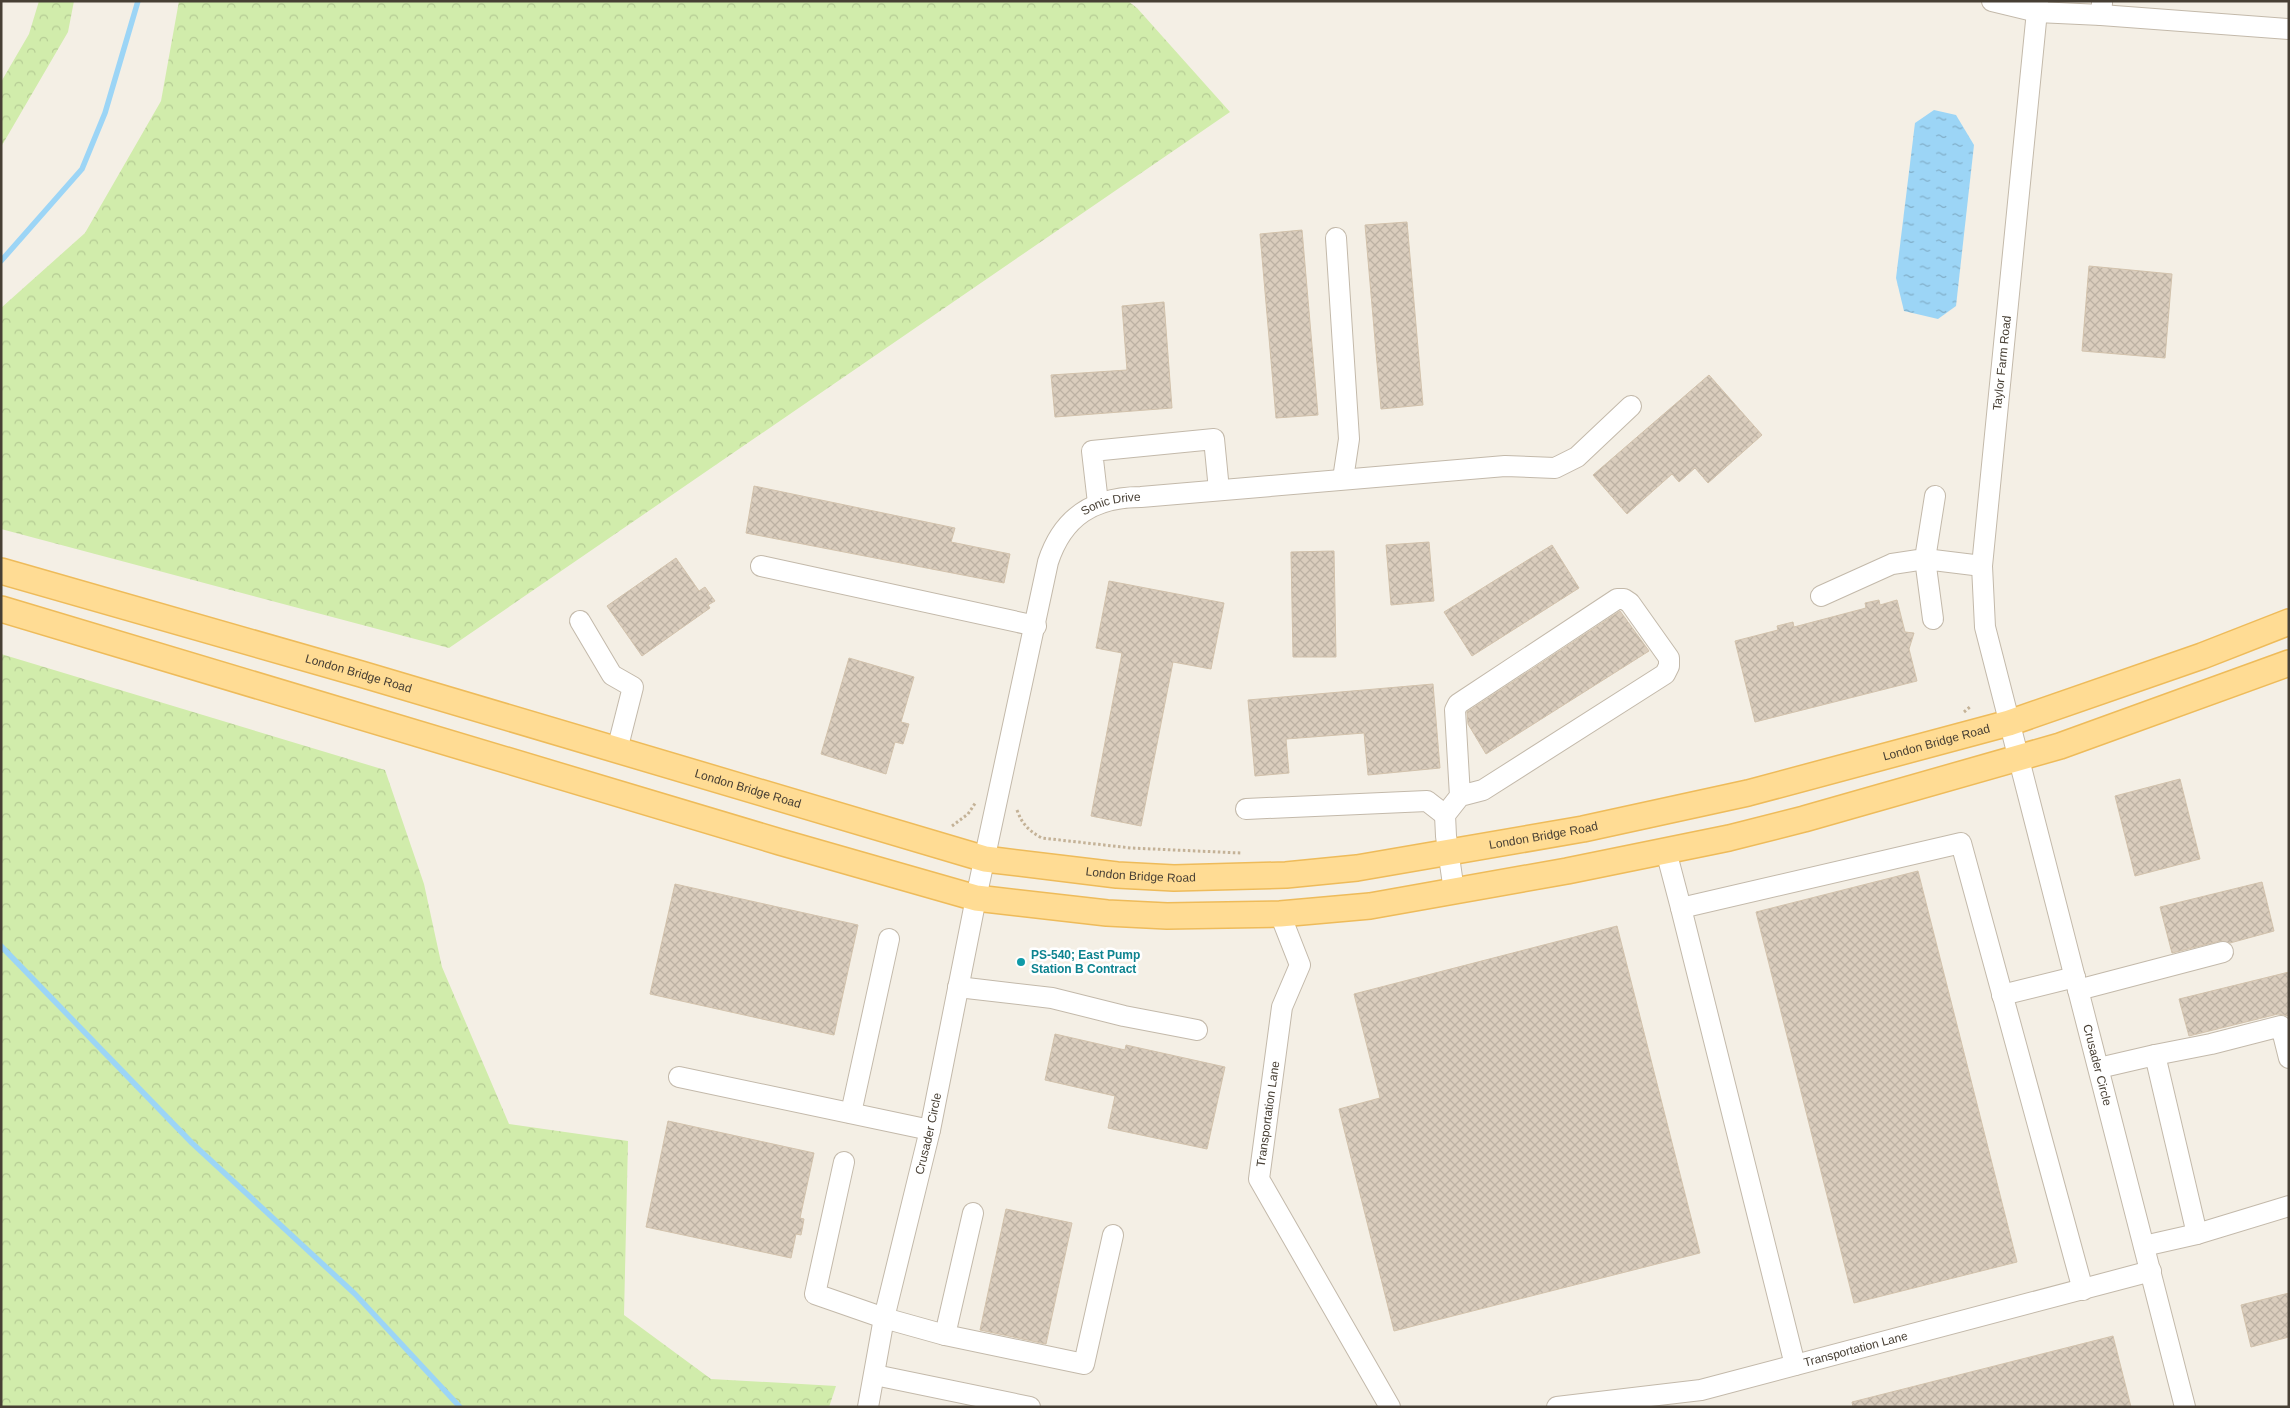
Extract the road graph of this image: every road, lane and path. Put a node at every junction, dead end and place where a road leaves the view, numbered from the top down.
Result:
1 (1992, 1) edge
2 (2038, 7) edge
3 (2101, 8) edge
4 (2289, 29) edge
5 (1336, 238) dead end
6 (1630, 406) dead end
7 (1343, 479) junction
8 (1219, 490) junction
9 (1935, 496) dead end
10 (1098, 503) junction
11 (1925, 559) junction
12 (761, 566) dead end
13 (1982, 566) junction
14 (1, 571) edge
15 (1821, 596) dead end
16 (1, 609) edge
17 (1934, 619) dead end
18 (580, 621) dead end
19 (2289, 622) edge
20 (187, 624) junction
21 (1036, 626) junction
22 (179, 662) junction
23 (2289, 663) edge
24 (1971, 706) dead end
25 (1958, 717) dead end
26 (2009, 723) junction
27 (617, 750) junction
28 (2018, 759) junction
29 (1460, 796) junction
30 (1246, 809) dead end
31 (1017, 810) dead end
32 (1445, 815) junction
33 (1666, 851) junction
34 (1244, 854) dead end
35 (1448, 854) junction
36 (985, 859) junction
37 (1454, 892) junction
38 (976, 898) junction
39 (1681, 908) junction
40 (1280, 914) junction
41 (889, 939) dead end
42 (2223, 952) dead end
43 (2076, 984) junction
44 (958, 987) junction
45 (2002, 994) junction
46 (1197, 1030) dead end
47 (2155, 1055) junction
48 (2289, 1058) edge
49 (2098, 1068) junction
50 (678, 1077) dead end
51 (851, 1114) junction
52 (930, 1130) junction
53 (844, 1162) dead end
54 (2289, 1206) edge
55 (973, 1213) dead end
56 (2197, 1234) junction
57 (1113, 1235) dead end
58 (2144, 1246) junction
59 (2151, 1271) junction
60 (2083, 1290) junction
61 (884, 1318) junction
62 (945, 1335) junction
63 (1795, 1365) junction
64 (875, 1375) junction
65 (868, 1407) edge
66 (1030, 1407) edge
67 (1390, 1407) edge
68 (1558, 1407) edge
69 (2185, 1407) edge

1 - 2 street
2 - 3 street
2 - 13 street, Taylor Farm Road
3 - 4 street
5 - 7 street
6 - 7 street, Sonic Drive
7 - 8 street, Sonic Drive
8 - 10 street, Sonic Drive
8 - 10 street
9 - 11 street
10 - 21 street, Sonic Drive
11 - 13 street
11 - 15 street
11 - 17 street
12 - 21 street
13 - 26 street, Taylor Farm Road
14 - 20 main road, London Bridge Road
16 - 22 main road
18 - 27 street
19 - 26 main road, London Bridge Road
20 - 22 main road
20 - 27 main road, London Bridge Road
21 - 36 street, Sonic Drive
22 - 38 main road
23 - 28 main road
24 - 25 path
26 - 28 street, Crusader Circle
26 - 35 main road, London Bridge Road
27 - 36 main road, London Bridge Road
28 - 33 main road
28 - 43 street, Crusader Circle
29 - 29 street
29 - 32 street
30 - 32 street
31 - 34 path
32 - 35 street
33 - 37 main road
33 - 39 street
35 - 36 main road, London Bridge Road
35 - 37 street
36 - 38 street, Crusader Circle
37 - 40 main road
38 - 40 main road
38 - 44 street, Crusader Circle
39 - 45 street
39 - 63 street
40 - 67 street, Transportation Lane
41 - 51 street
42 - 43 street
43 - 45 street
43 - 49 street, Crusader Circle
44 - 46 street
44 - 52 street, Crusader Circle
45 - 60 street
47 - 48 street
47 - 49 street
47 - 56 street
49 - 58 street, Crusader Circle
50 - 51 street
51 - 52 street
52 - 61 street, Crusader Circle
53 - 61 street
54 - 56 street
55 - 62 street
56 - 58 street
57 - 62 street
58 - 59 street, Crusader Circle
59 - 60 street, Transportation Lane
59 - 69 street, Crusader Circle
60 - 63 street, Transportation Lane
61 - 62 street
61 - 64 street, Crusader Circle
63 - 68 street, Transportation Lane
64 - 65 street, Crusader Circle
64 - 66 street

